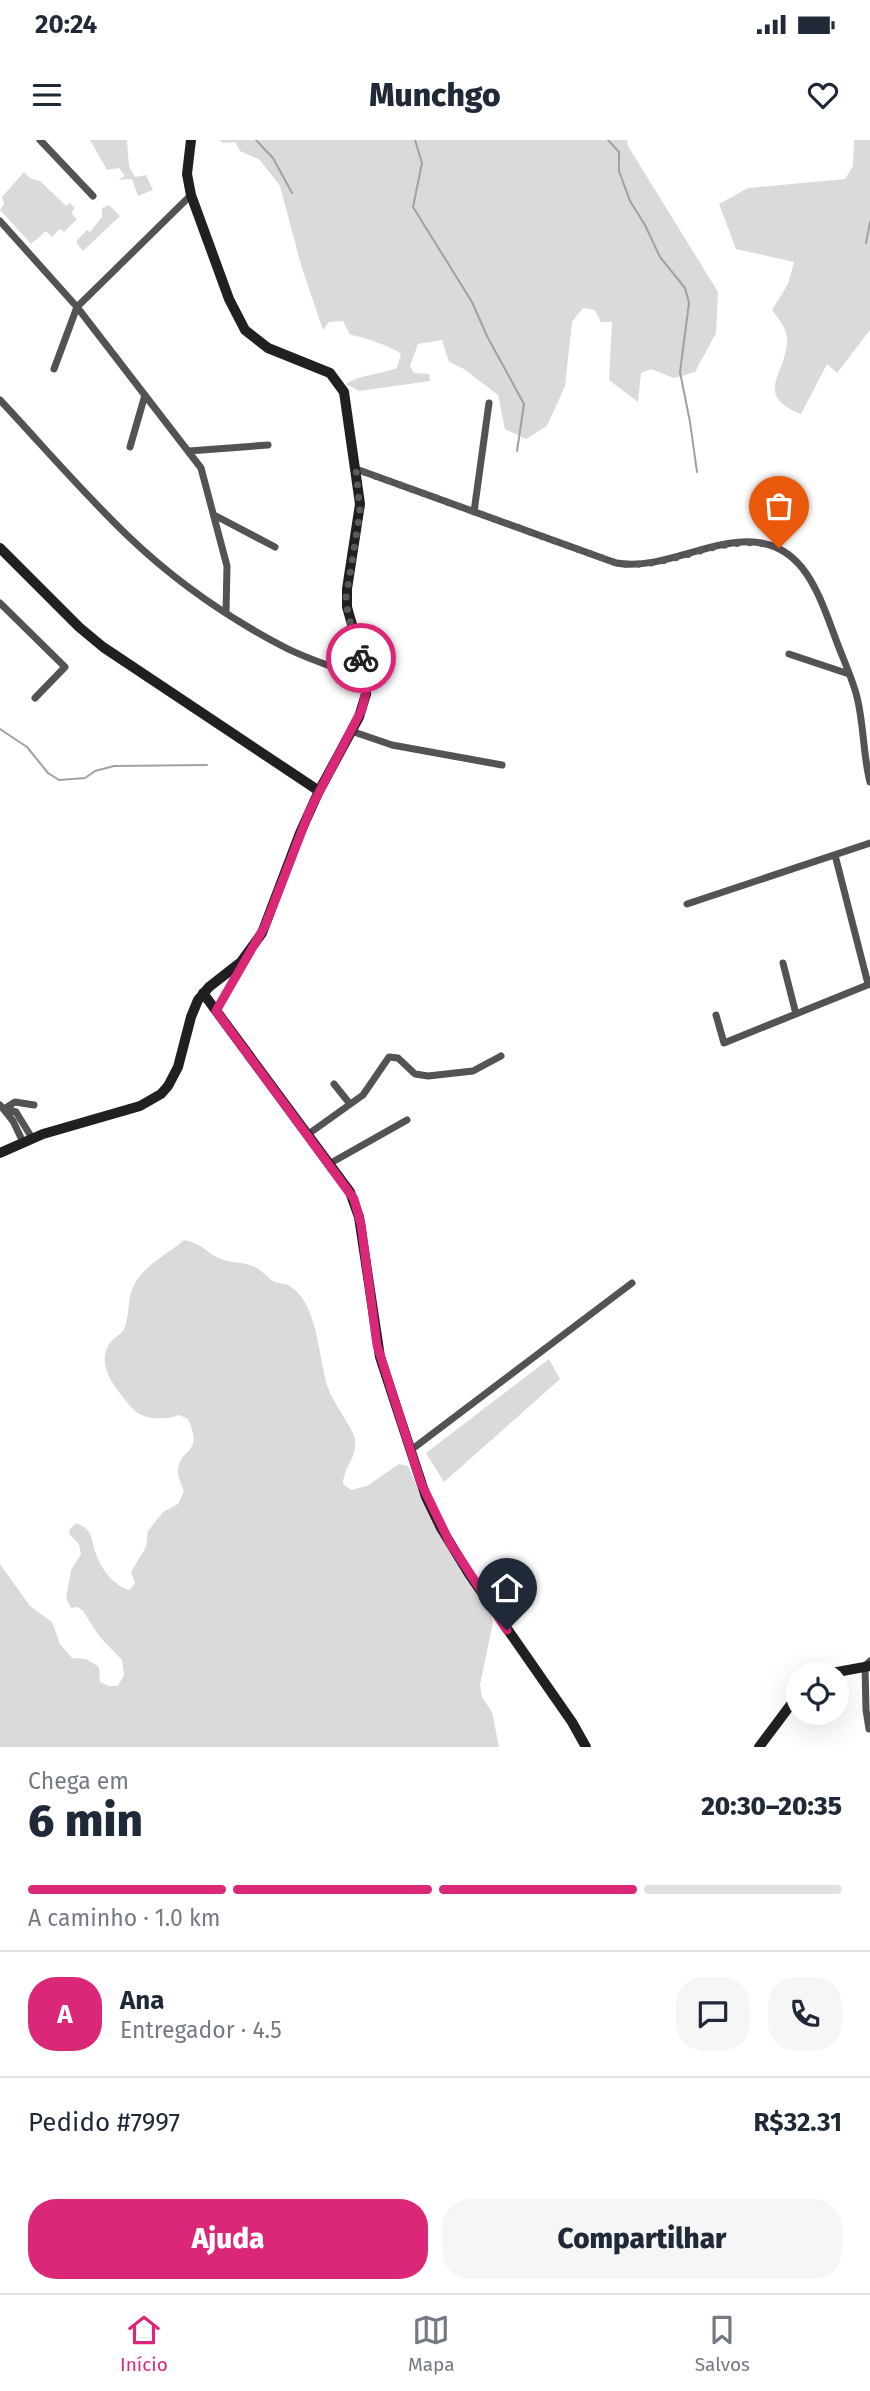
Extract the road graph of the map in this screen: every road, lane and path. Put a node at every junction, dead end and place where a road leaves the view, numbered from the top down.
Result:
1 (40, 140) edge
2 (191, 140) edge
3 (191, 195) junction
4 (93, 196) dead end
5 (0, 220) edge
6 (77, 307) junction
7 (54, 369) dead end
8 (145, 395) junction
9 (0, 400) edge
10 (489, 403) dead end
11 (268, 445) dead end
12 (130, 447) dead end
13 (189, 451) junction
14 (356, 469) junction
15 (474, 512) junction
16 (214, 515) junction
17 (275, 547) dead end
18 (0, 548) edge
19 (0, 603) edge
20 (226, 612) junction
21 (789, 654) dead end
22 (849, 674) junction
23 (366, 679) junction
24 (34, 698) dead end
25 (351, 731) junction
26 (502, 765) dead end
27 (870, 782) edge
28 (319, 791) junction
29 (870, 843) edge
30 (835, 855) junction
31 (687, 904) dead end
32 (248, 954) junction
33 (783, 963) dead end
34 (869, 984) edge
35 (202, 993) junction
36 (216, 1011) junction
37 (796, 1014) junction
38 (716, 1015) dead end
39 (501, 1056) dead end
40 (334, 1084) dead end
41 (350, 1104) junction
42 (34, 1105) dead end
43 (2, 1107) edge
44 (407, 1120) dead end
45 (307, 1135) junction
46 (27, 1140) junction
47 (0, 1153) edge
48 (329, 1164) junction
49 (632, 1283) dead end
50 (411, 1450) junction
51 (868, 1664) edge
52 (849, 1668) edge
53 (786, 1711) edge
54 (870, 1729) edge
55 (586, 1747) edge
56 (760, 1747) edge

1 - 4 street
2 - 3 main road
3 - 6 street
3 - 14 main road
5 - 6 street
6 - 7 street
6 - 8 street
8 - 12 street
8 - 13 street
9 - 20 street
10 - 15 street
11 - 13 street
13 - 16 street
14 - 15 street
14 - 23 main road
15 - 22 street
16 - 17 street
16 - 20 street
18 - 28 main road
19 - 24 street
20 - 23 street
21 - 22 street
22 - 27 street
23 - 25 main road
25 - 26 street
25 - 28 main road
28 - 32 main road
29 - 30 street
30 - 31 street
30 - 34 street
32 - 35 main road
32 - 36 street
33 - 37 street
34 - 37 street
35 - 36 main road
35 - 46 main road
36 - 45 main road
37 - 38 street
39 - 41 street
40 - 41 street
41 - 45 street
42 - 43 street
43 - 46 street
44 - 48 street
45 - 48 main road
46 - 47 main road
48 - 50 main road
49 - 50 street
50 - 55 main road
51 - 52 main road
51 - 54 street
53 - 56 main road

